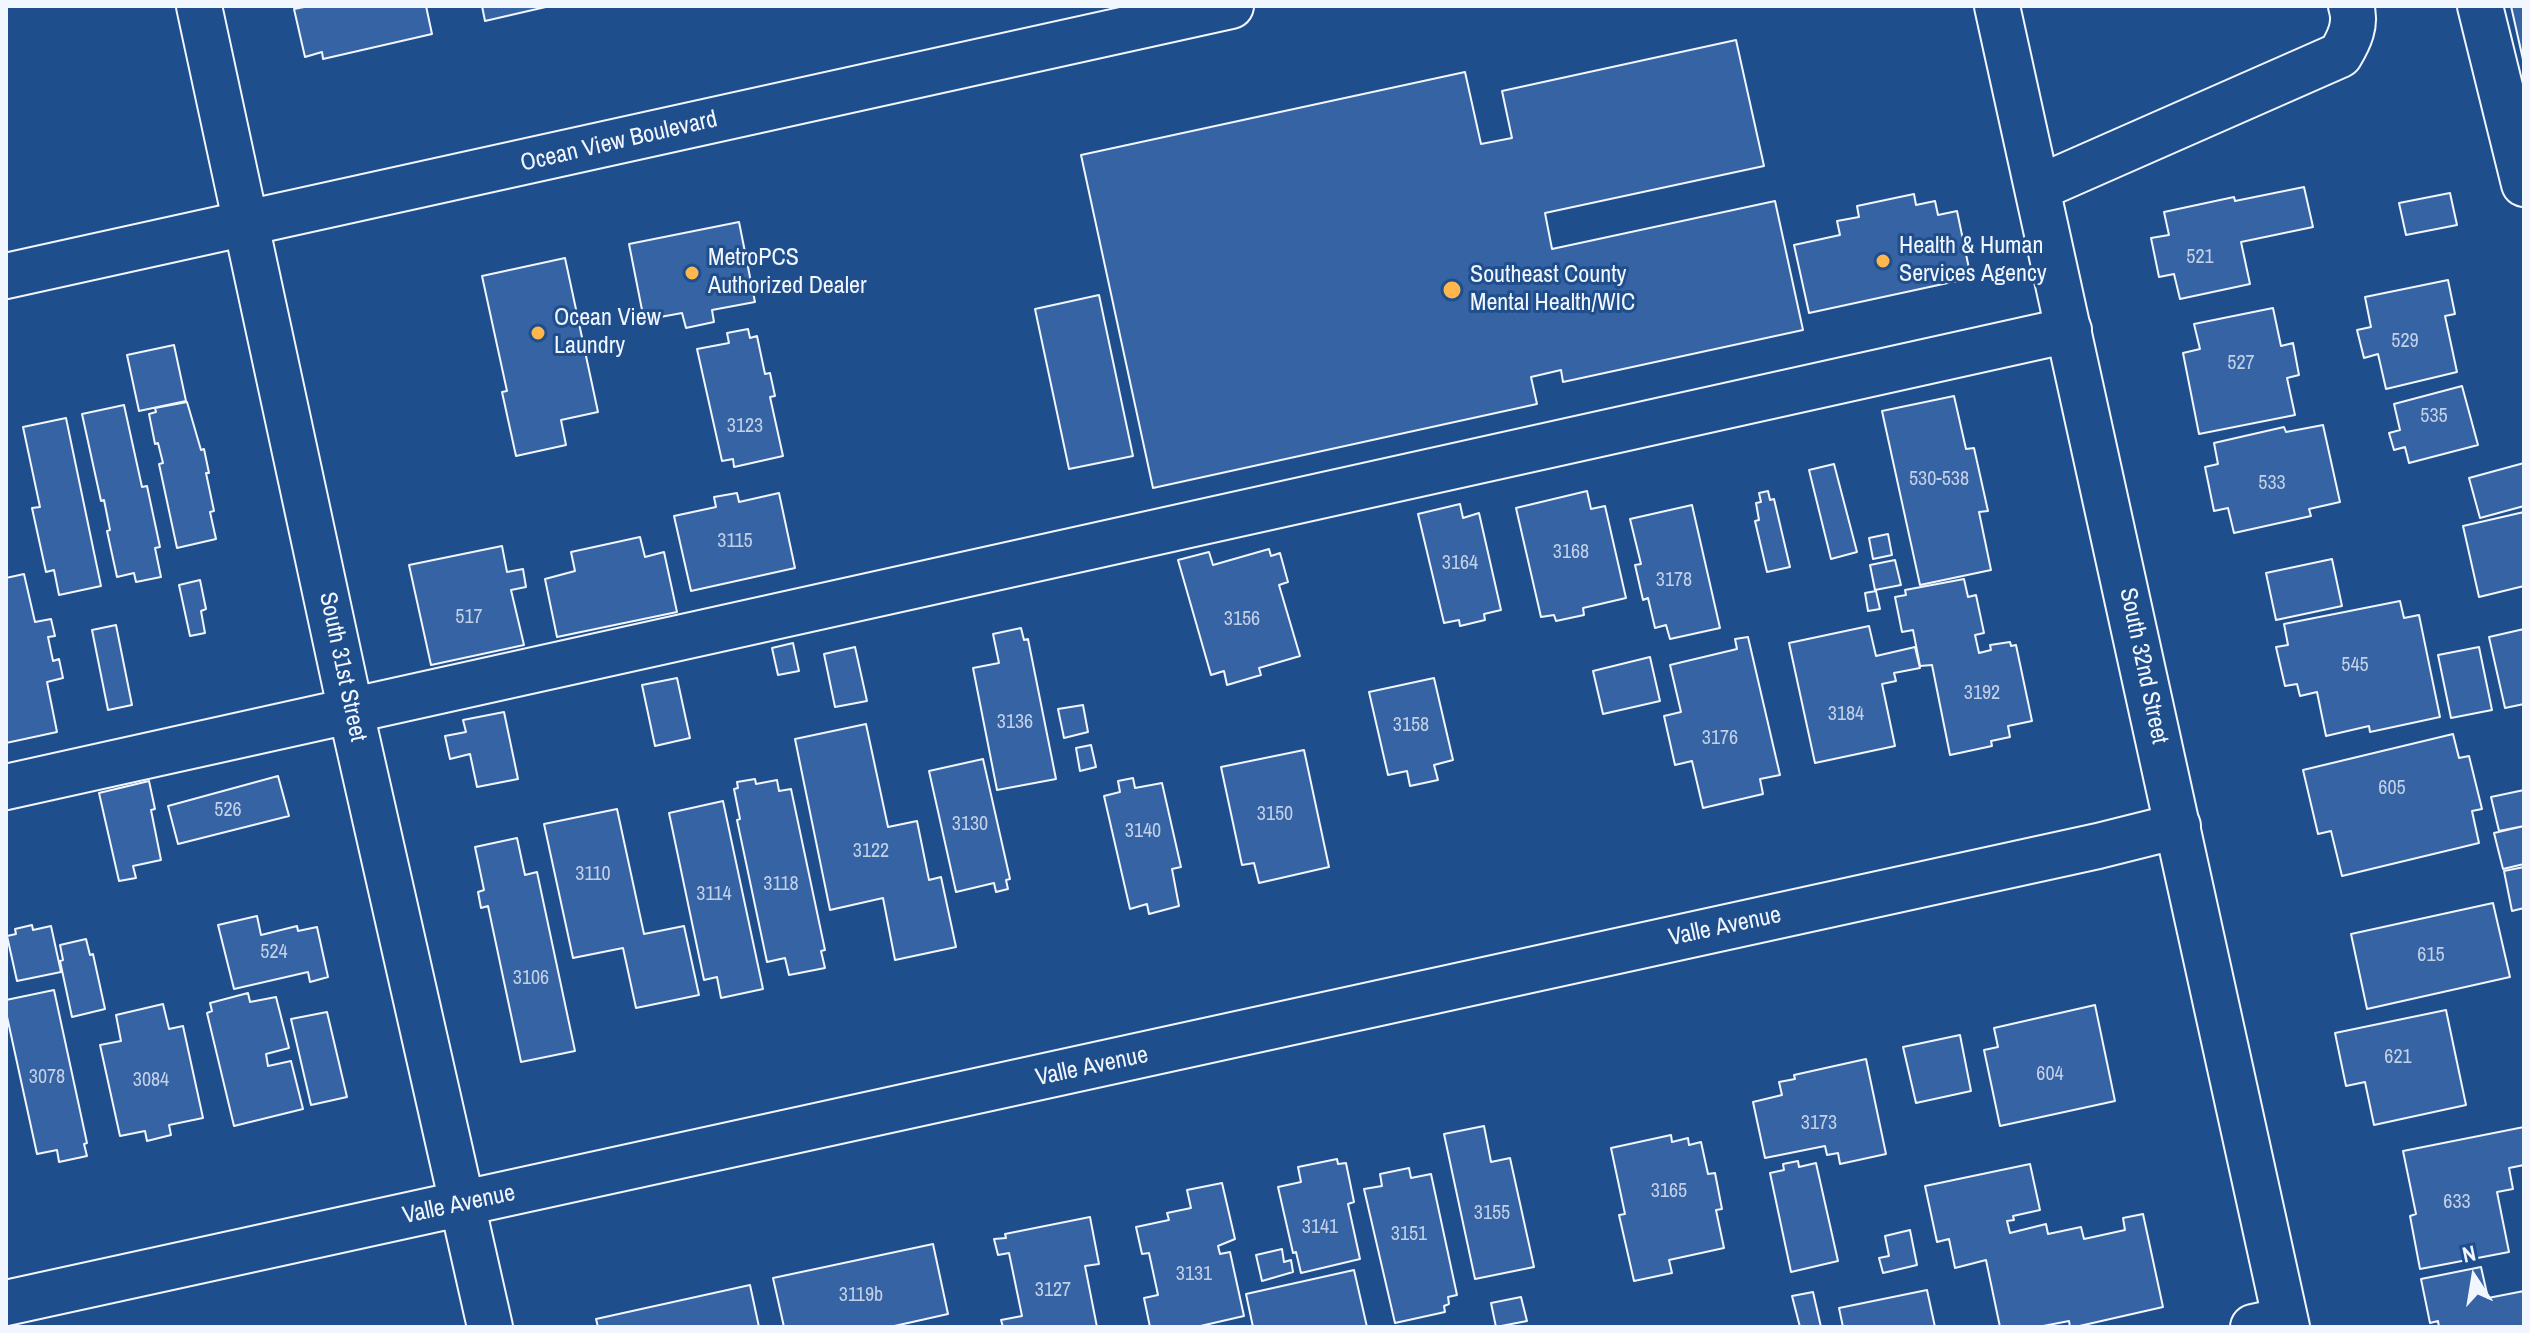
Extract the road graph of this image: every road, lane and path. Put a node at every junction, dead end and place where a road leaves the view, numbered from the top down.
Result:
1 (199, 6) edge
2 (1231, 6) edge
3 (2351, 6) edge
4 (2480, 6) edge
5 (2006, 7) edge
6 (2524, 184) edge
7 (2038, 188) junction
8 (248, 224) junction
9 (6, 276) edge
10 (2069, 330) junction
11 (351, 712) junction
12 (6, 787) edge
13 (2178, 826) junction
14 (463, 1205) junction
15 (6, 1303) edge
16 (2275, 1325) edge
17 (490, 1327) edge

1 - 8 street, South 31st Street
2 - 8 street, Ocean View Boulevard
3 - 7 street
4 - 6 street
5 - 7 street, South 32nd Street
7 - 10 street, South 32nd Street
8 - 9 street, Ocean View Boulevard
8 - 11 street, South 31st Street
10 - 11 street
10 - 13 street, South 32nd Street
11 - 12 street
11 - 14 street, South 31st Street
13 - 14 street, Valle Avenue
13 - 16 street, South 32nd Street
14 - 15 street, Valle Avenue
14 - 17 street, South 31st Street

